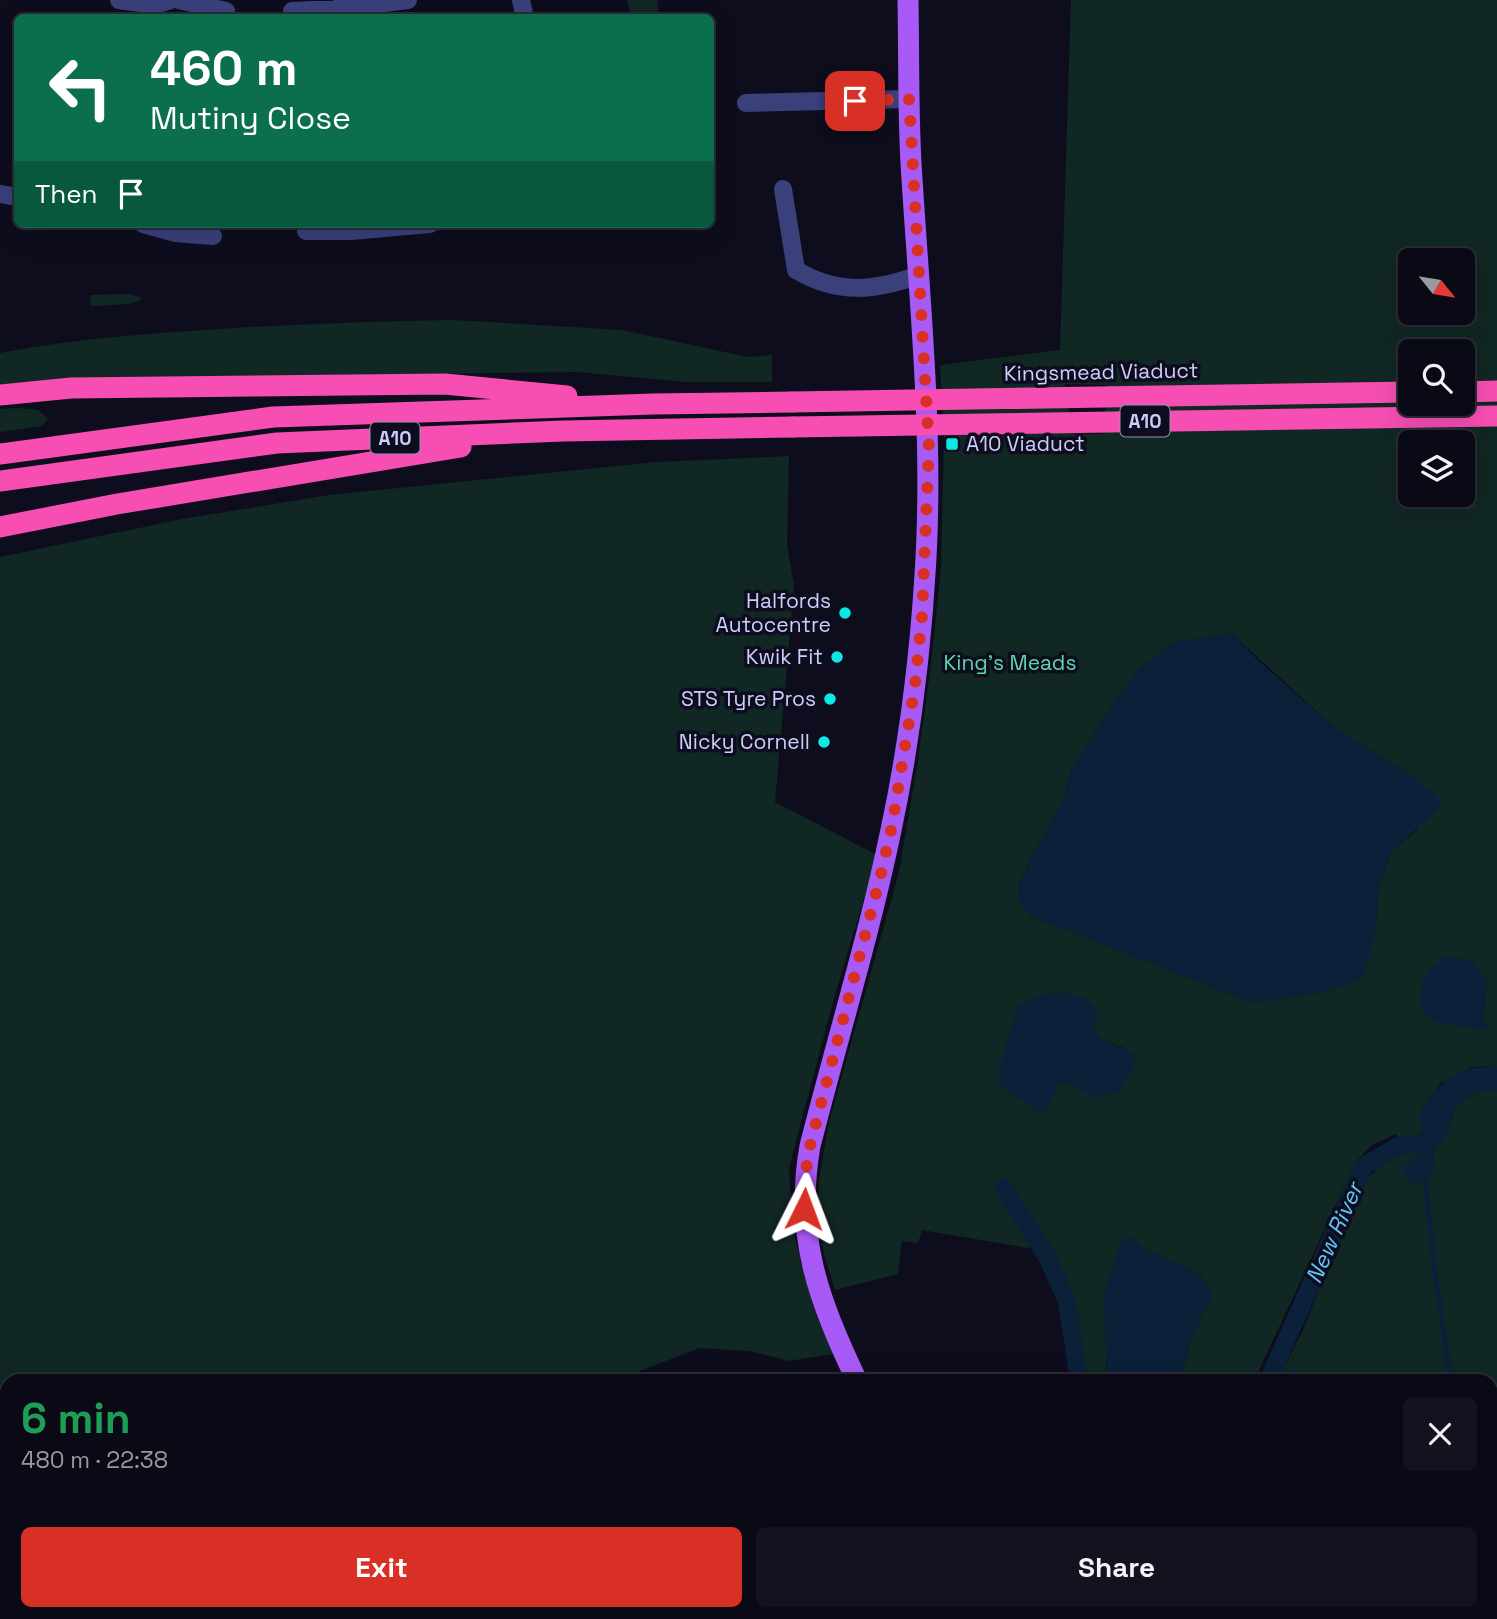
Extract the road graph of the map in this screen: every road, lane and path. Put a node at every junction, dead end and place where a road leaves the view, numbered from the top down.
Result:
1 (119, 0) edge
2 (171, 0) edge
3 (180, 0) edge
4 (408, 0) edge
5 (908, 0) edge
6 (226, 11) dead end
7 (292, 11) dead end
8 (909, 99) junction
9 (746, 103) dead end
10 (783, 190) dead end
11 (158, 228) edge
12 (385, 228) edge
13 (306, 231) dead end
14 (213, 236) dead end
15 (919, 275) junction
16 (1475, 391) edge
17 (1497, 391) edge
18 (1398, 392) edge
19 (0, 396) edge
20 (653, 404) junction
21 (1497, 416) edge
22 (563, 432) junction
23 (0, 454) edge
24 (0, 481) edge
25 (0, 527) edge
26 (854, 1374) edge

1 - 2 street
3 - 6 street
4 - 7 street
5 - 8 main road
8 - 9 street
8 - 15 main road
10 - 15 street
11 - 14 street
12 - 13 street
15 - 26 main road
16 - 17 highway
18 - 20 highway, Kingsmead Viaduct / A10, bridge
19 - 20 highway
20 - 23 highway, A10
21 - 22 highway, A10, bridge
22 - 24 highway, A10
22 - 25 highway

